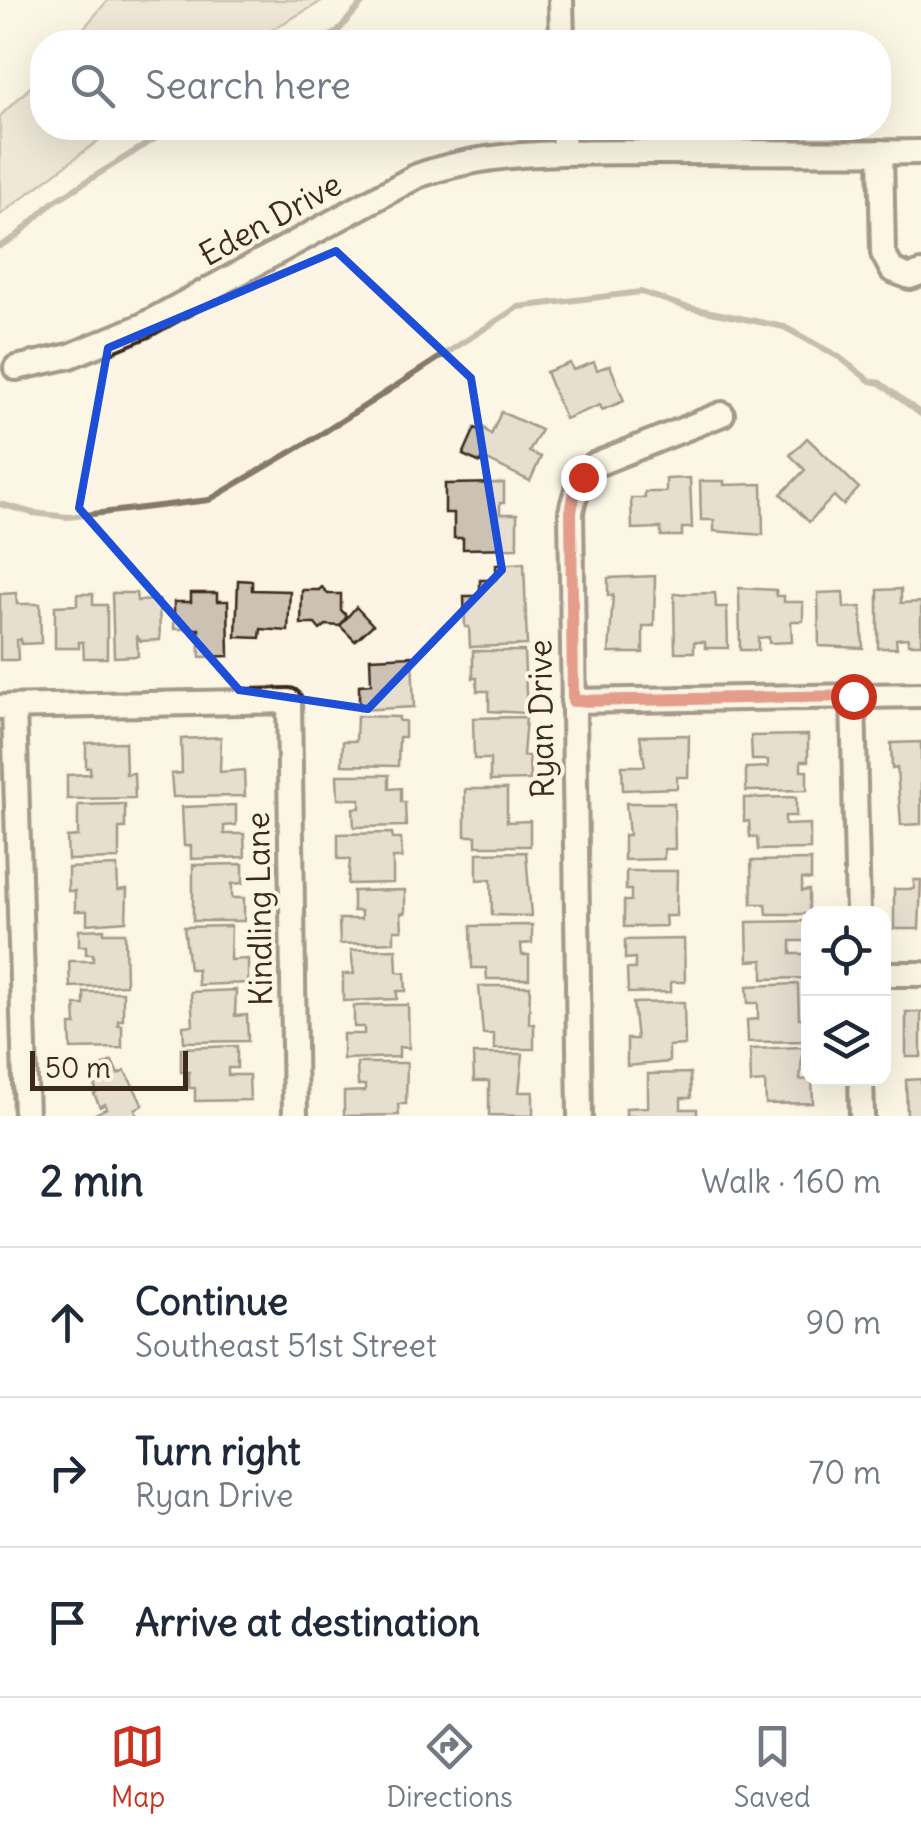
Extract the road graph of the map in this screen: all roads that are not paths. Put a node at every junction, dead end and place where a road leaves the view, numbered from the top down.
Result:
1 (561, 0) edge
2 (562, 30) edge
3 (564, 140) edge
4 (564, 152) junction
5 (881, 152) junction
6 (921, 152) edge
7 (921, 272) edge
8 (16, 368) dead end
9 (722, 414) dead end
10 (853, 696) junction
11 (921, 696) edge
12 (573, 701) junction
13 (7, 707) edge
14 (858, 906) edge
15 (891, 974) edge
16 (921, 974) edge
17 (862, 1086) edge
18 (26, 1116) edge
19 (295, 1116) edge
20 (580, 1116) edge
21 (862, 1116) edge

1 - 2 street
3 - 4 street
4 - 5 street, Eden Drive
4 - 8 street, Eden Drive
5 - 6 street, Eden Drive
5 - 7 street
9 - 12 street, Ryan Drive
10 - 11 street
10 - 12 street
10 - 14 street
12 - 20 street, Ryan Drive
13 - 18 street
13 - 19 street, Kindling Lane
15 - 16 street
17 - 21 street

